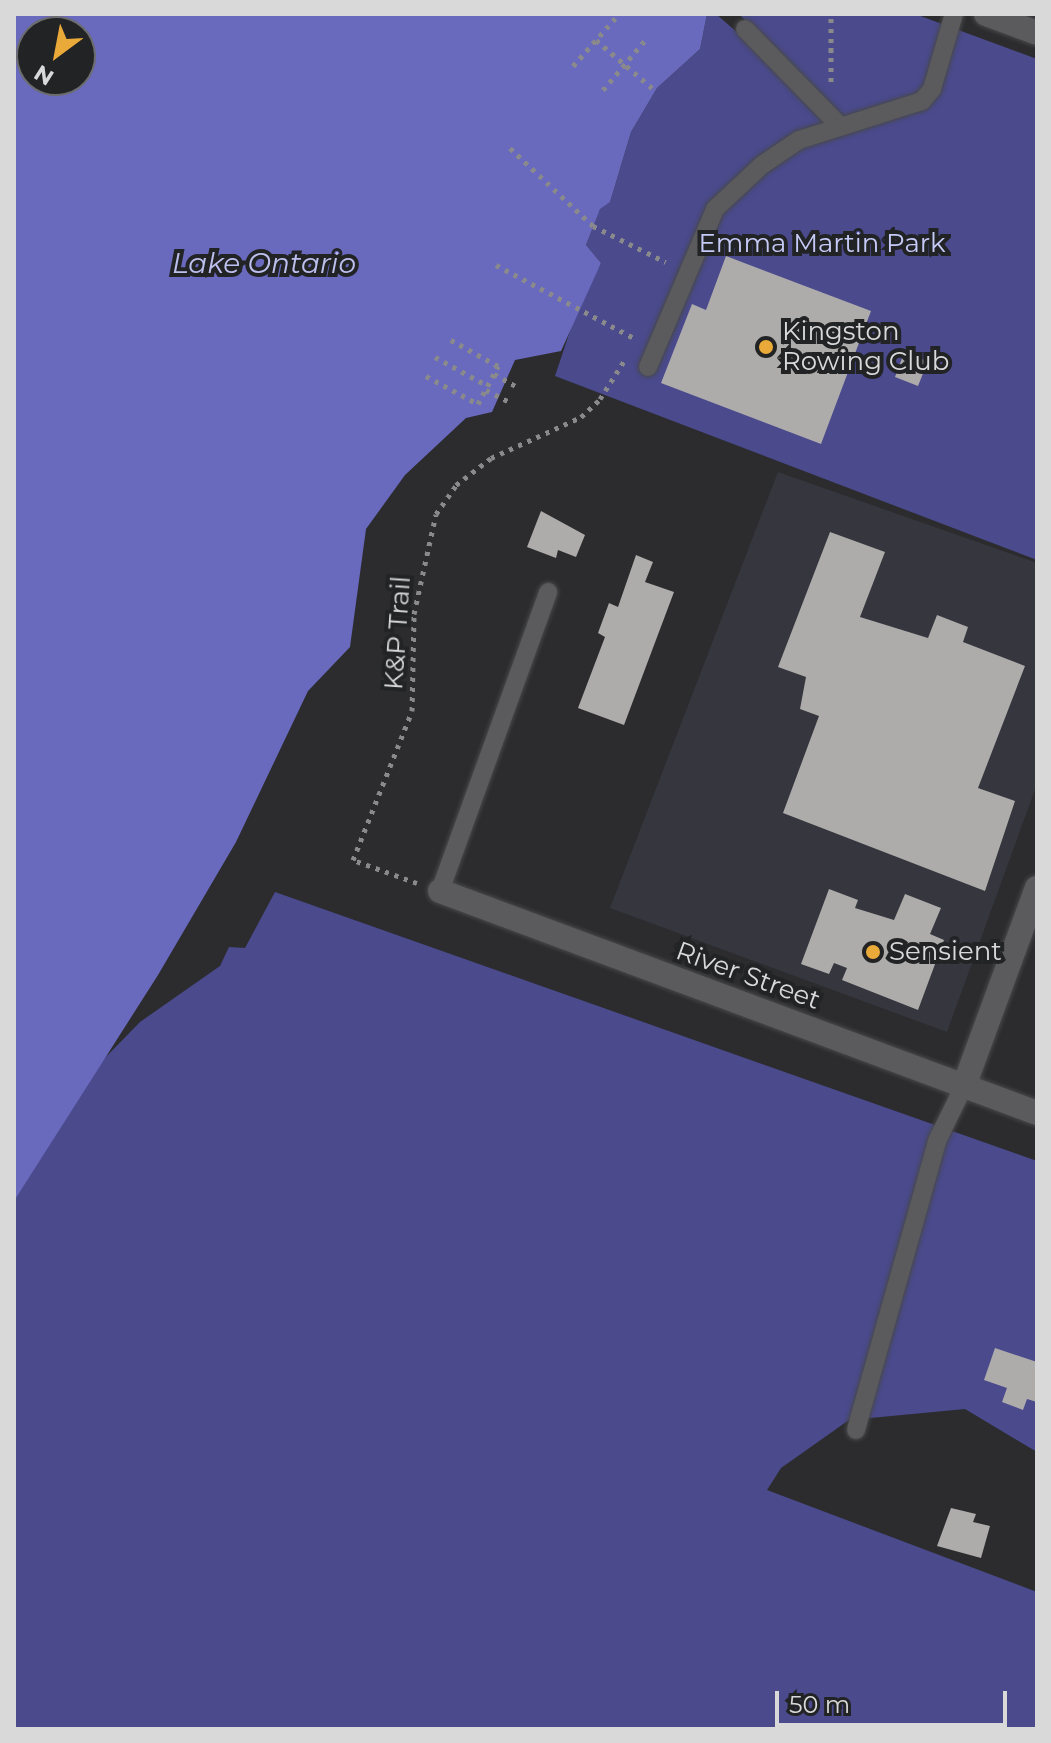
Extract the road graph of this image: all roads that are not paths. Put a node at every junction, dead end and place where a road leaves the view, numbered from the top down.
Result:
1 (954, 14) edge
2 (986, 14) edge
3 (745, 29) dead end
4 (1037, 33) edge
5 (840, 126) junction
6 (648, 367) dead end
7 (548, 592) dead end
8 (1037, 888) edge
9 (440, 891) joint
10 (964, 1086) junction
11 (1037, 1113) edge
12 (856, 1430) dead end

1 - 5 lane
2 - 4 street
3 - 5 lane
5 - 6 lane
7 - 9 lane
8 - 10 street
9 - 10 street, River Street
10 - 11 street, River Street
10 - 12 lane

